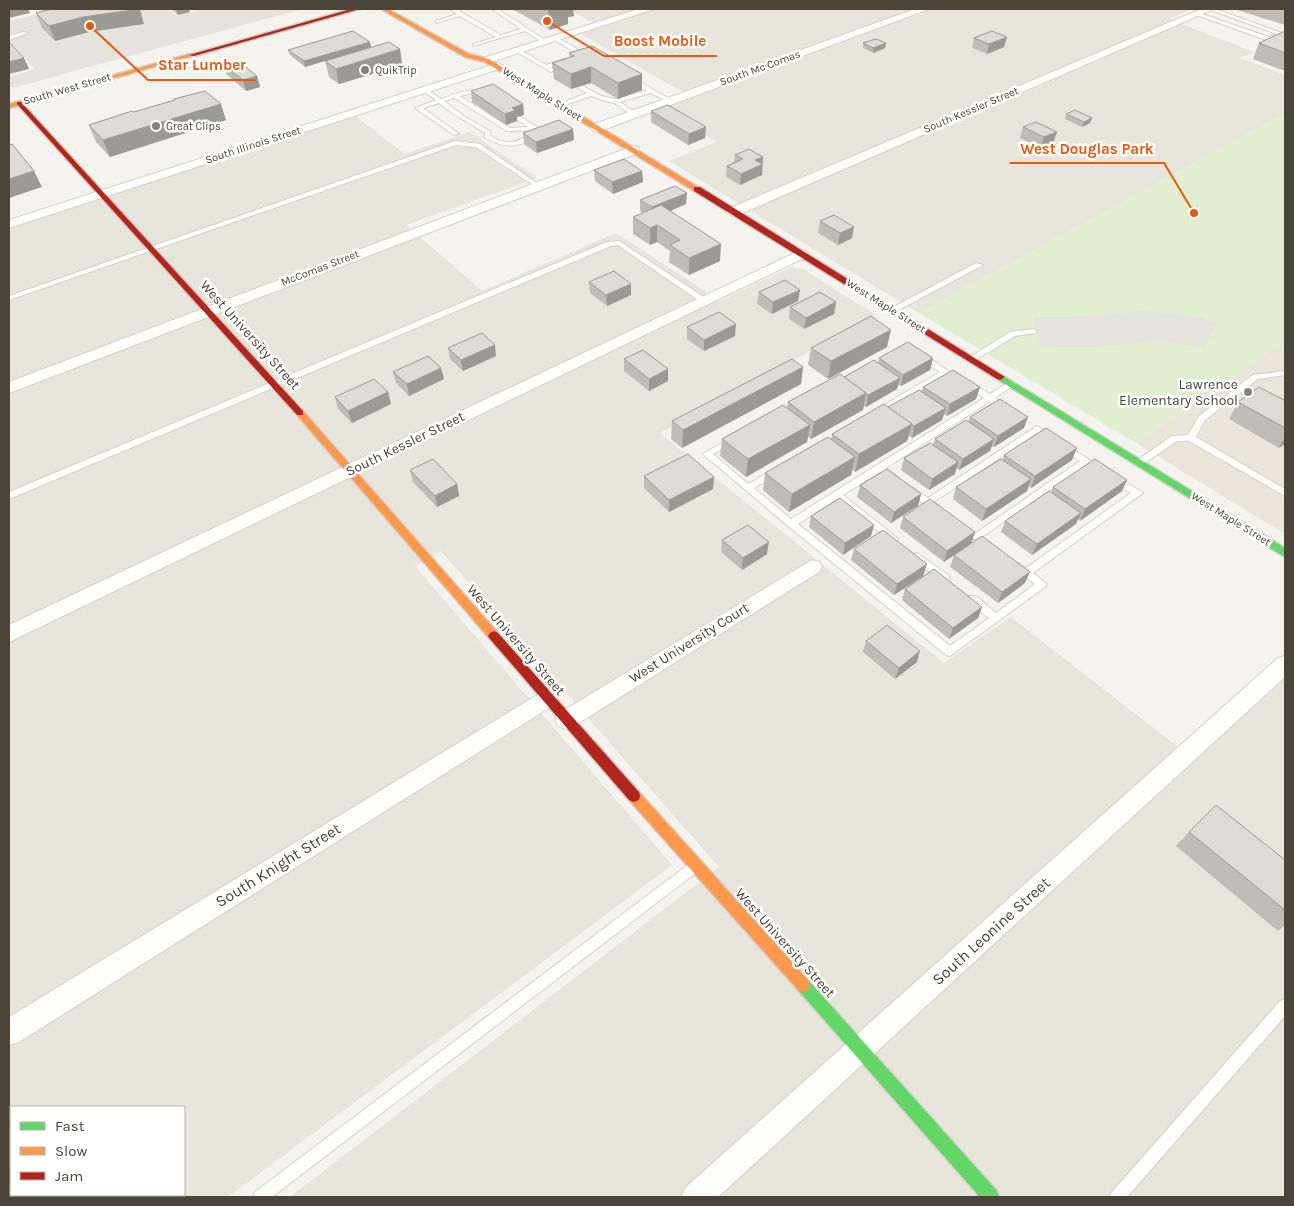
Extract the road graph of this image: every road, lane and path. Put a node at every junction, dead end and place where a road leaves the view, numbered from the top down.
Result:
1 (357, 9) edge
2 (384, 9) edge
3 (495, 9) edge
4 (649, 9) edge
5 (924, 9) edge
6 (1210, 9) edge
7 (460, 12) edge
8 (1197, 14) junction
9 (434, 19) joint
10 (525, 29) junction
11 (452, 31) dead end
12 (25, 34) dead end
13 (500, 37) junction
14 (9, 38) edge
15 (550, 40) junction
16 (471, 42) joint
17 (518, 50) junction
18 (492, 63) junction
19 (546, 67) junction
20 (554, 71) edge
21 (627, 76) edge
22 (580, 87) edge
23 (425, 90) junction
24 (651, 91) junction
25 (591, 94) junction
26 (455, 96) junction
27 (487, 97) edge
28 (442, 100) junction
29 (670, 101) junction
30 (617, 103) junction
31 (14, 104) edge
32 (560, 105) junction
33 (634, 114) junction
34 (518, 117) edge
35 (535, 128) junction
36 (596, 128) junction
37 (456, 134) dead end
38 (632, 150) junction
39 (538, 186) junction
40 (102, 194) junction
41 (733, 212) junction
42 (9, 224) edge
43 (150, 247) junction
44 (801, 254) junction
45 (979, 265) dead end
46 (9, 298) edge
47 (704, 300) junction
48 (892, 310) junction
49 (208, 311) junction
50 (1033, 332) dead end
51 (912, 351) edge
52 (971, 359) junction
53 (1285, 373) edge
54 (962, 381) edge
55 (275, 384) junction
56 (1012, 384) junction
57 (9, 388) edge
58 (990, 398) junction
59 (1005, 408) edge
60 (868, 418) edge
61 (741, 435) edge
62 (1191, 438) junction
63 (1086, 460) junction
64 (1139, 463) junction
65 (782, 468) edge
66 (880, 468) junction
67 (349, 470) junction
68 (748, 488) junction
69 (1285, 492) edge
70 (837, 495) junction
71 (9, 496) edge
72 (928, 502) junction
73 (944, 514) edge
74 (791, 524) junction
75 (976, 536) edge
76 (1285, 553) edge
77 (1012, 562) edge
78 (812, 567) dead end
79 (1026, 573) junction
80 (950, 583) edge
81 (966, 594) edge
82 (996, 618) junction
83 (9, 634) edge
84 (1285, 664) edge
85 (547, 698) junction
86 (566, 720) junction
87 (696, 866) junction
88 (1285, 1006) edge
89 (9, 1032) edge
90 (860, 1050) junction
91 (260, 1197) edge
92 (696, 1197) edge
93 (991, 1197) edge
94 (1117, 1197) edge

1 - 31 street, South West Street
2 - 18 street, West Maple Street
3 - 10 lane
4 - 15 street, South Illinois Street
5 - 29 street, South Mc Comas
6 - 8 street, South Kessler Street
6 - 8 lane
7 - 9 lane
7 - 13 lane
8 - 41 street, South Kessler Street
9 - 11 street
10 - 13 lane
10 - 15 lane
12 - 14 lane
13 - 16 lane
15 - 17 street, South Illinois Street
15 - 19 lane
16 - 18 street, West Maple Street
17 - 18 street, South Illinois Street
17 - 19 lane
18 - 23 street, South Illinois Street
18 - 32 street, West Maple Street
19 - 20 lane
21 - 24 lane
22 - 25 lane
23 - 28 lane
23 - 40 street, South Illinois Street
24 - 29 lane
24 - 30 lane
25 - 30 lane
25 - 32 lane
26 - 27 lane
26 - 28 lane
26 - 35 lane
28 - 35 lane
28 - 37 lane
29 - 33 street, South Mc Comas
30 - 33 lane
31 - 40 street, West University Street
32 - 36 street, West Maple Street
33 - 36 street, South Mc Comas
34 - 35 lane
36 - 38 street, West Maple Street
38 - 39 street, McComas Street
38 - 41 street, West Maple Street
39 - 43 lane
39 - 49 street, McComas Street
40 - 42 street, South Illinois Street
40 - 43 street, West University Street
41 - 44 street, West Maple Street
43 - 46 lane
43 - 49 street, West University Street
44 - 47 street, South Kessler Street
44 - 48 street, West Maple Street
45 - 48 lane
47 - 55 lane
47 - 67 street, South Kessler Street
48 - 52 street, West Maple Street
49 - 55 street, West University Street
49 - 57 street, McComas Street
50 - 52 lane
51 - 60 lane
52 - 56 street, West Maple Street
53 - 62 lane
54 - 58 lane
55 - 67 street, West University Street
55 - 71 lane
56 - 58 lane
56 - 64 street, West Maple Street
58 - 59 lane
58 - 66 lane
61 - 68 lane
62 - 64 lane
62 - 69 lane
63 - 72 lane
63 - 75 lane
63 - 79 lane
64 - 76 street, West Maple Street
65 - 68 lane
66 - 70 lane
66 - 72 lane
67 - 83 street, South Kessler Street
67 - 85 street, West University Street
68 - 74 lane
70 - 74 lane
70 - 80 lane
72 - 73 lane
74 - 82 lane
77 - 79 lane
78 - 86 street, West University Court
79 - 82 lane
81 - 82 lane
84 - 90 street, South Leonine Street
85 - 86 street, West University Street
85 - 89 street, South Knight Street
86 - 87 street, West University Street
87 - 90 street, West University Street
87 - 91 lane
88 - 94 lane
90 - 92 street, South Leonine Street
90 - 93 street, West University Street

